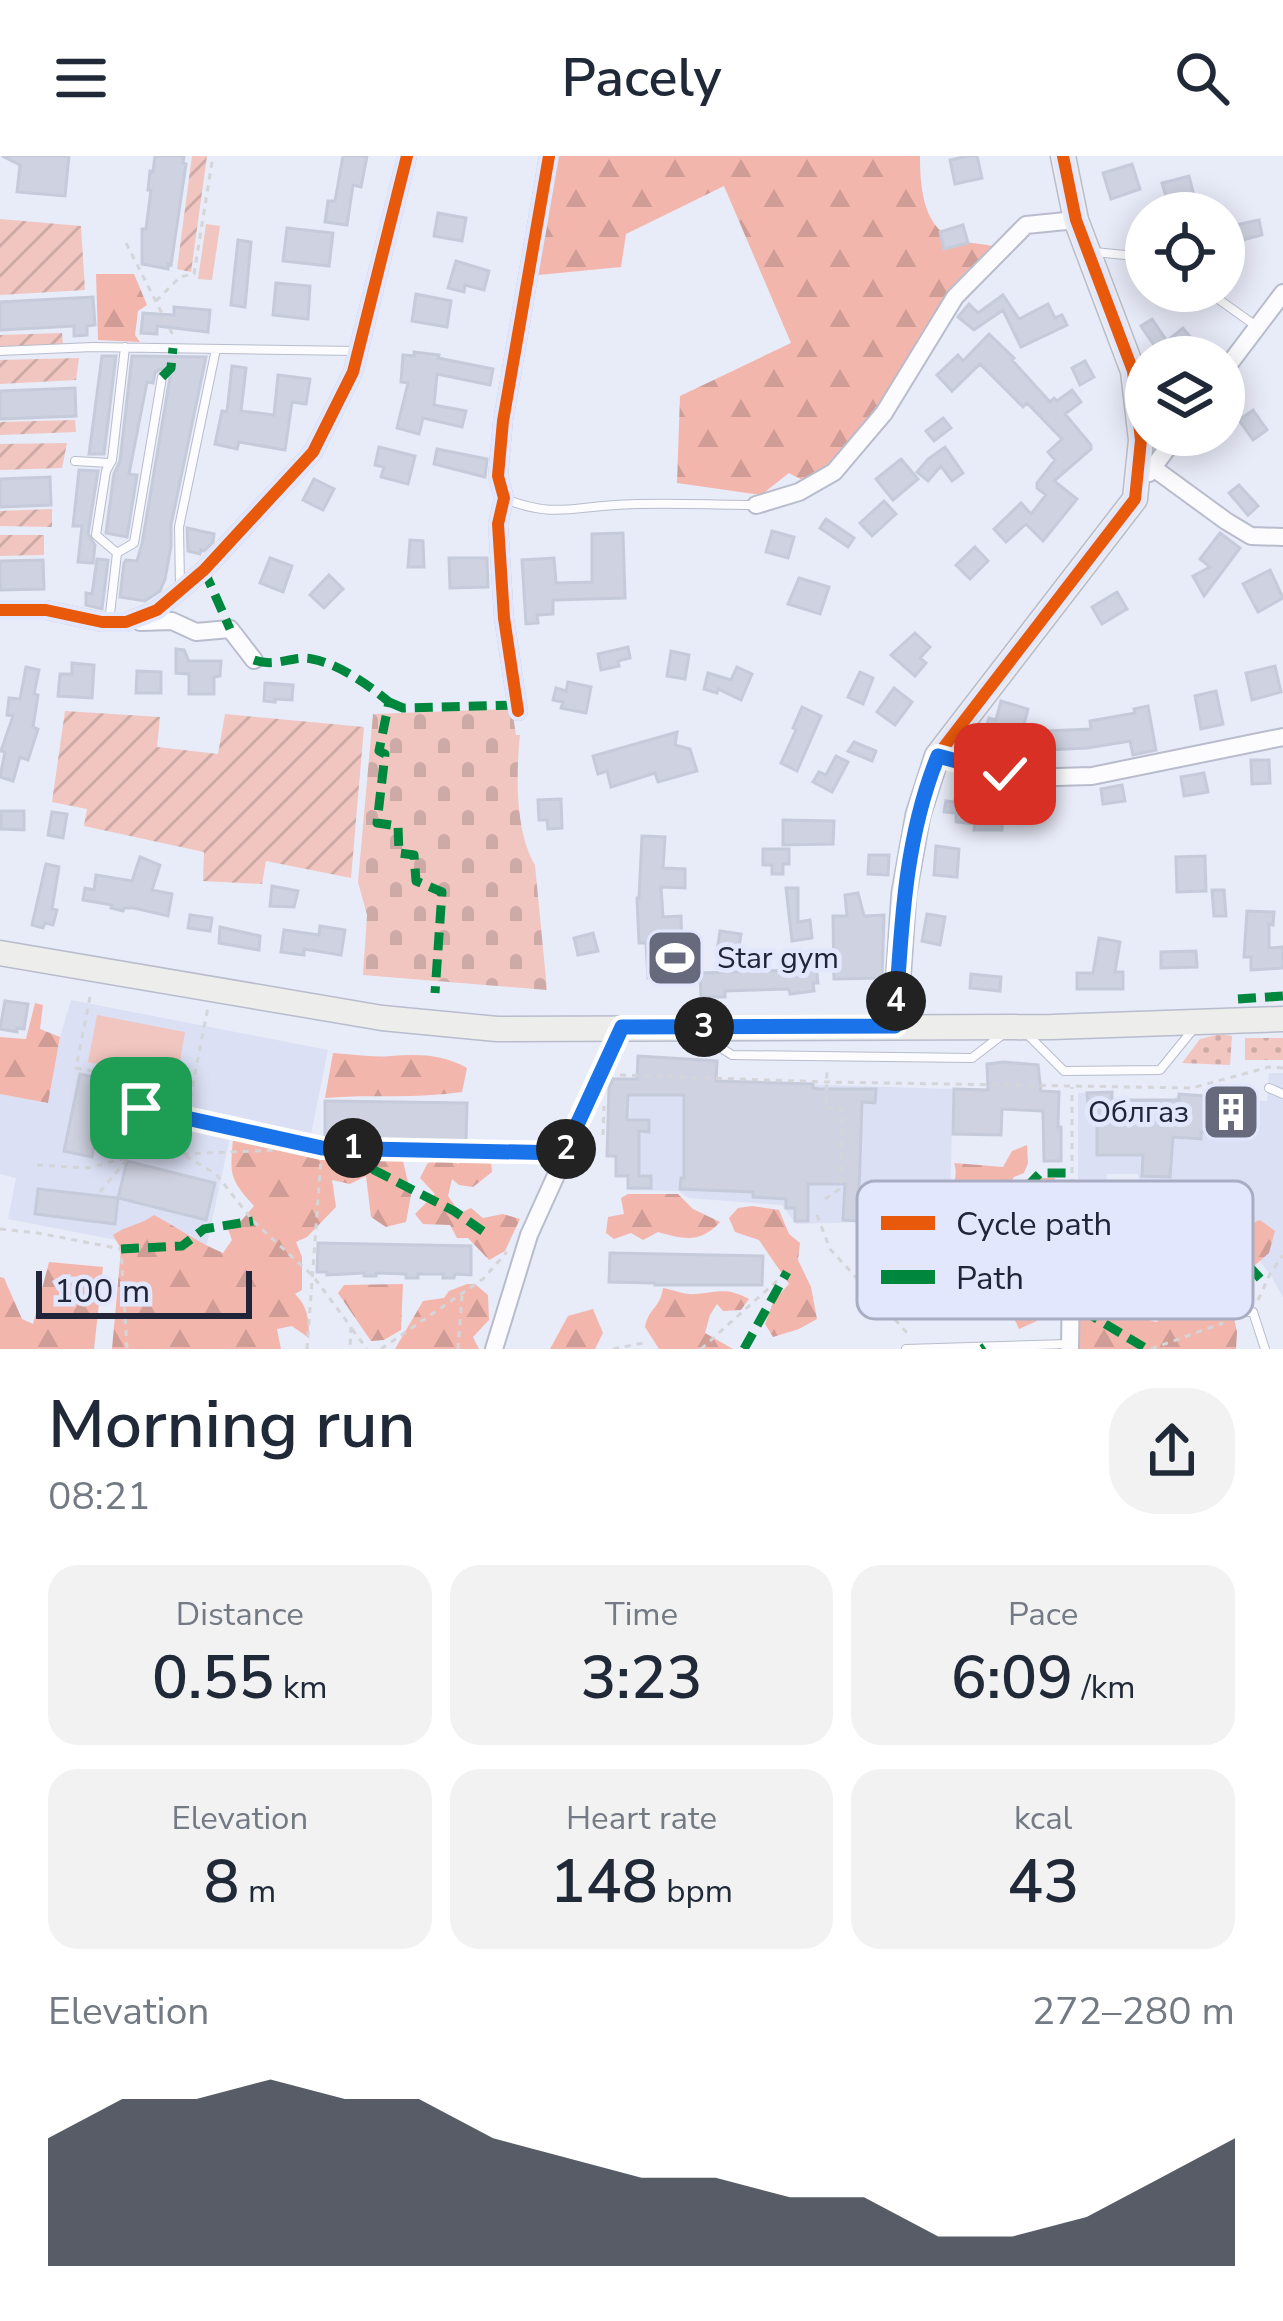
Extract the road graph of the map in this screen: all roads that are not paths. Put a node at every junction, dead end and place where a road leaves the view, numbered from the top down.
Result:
1 (407, 156) edge
2 (549, 156) edge
3 (1063, 156) edge
4 (1076, 220) junction
5 (1088, 251) junction
6 (1125, 254) edge
7 (1283, 292) edge
8 (1236, 312) edge
9 (1257, 327) junction
10 (1245, 343) edge
11 (125, 347) junction
12 (216, 349) junction
13 (0, 351) edge
14 (358, 351) junction
15 (162, 377) dead end
16 (1161, 456) edge
17 (75, 461) dead end
18 (110, 464) junction
19 (1153, 467) junction
20 (504, 498) junction
21 (1135, 499) junction
22 (756, 505) joint
23 (1283, 537) edge
24 (116, 554) junction
25 (180, 588) junction
26 (0, 610) edge
27 (102, 622) junction
28 (126, 622) junction
29 (254, 660) dead end
30 (518, 711) dead end
31 (1283, 737) edge
32 (938, 756) junction
33 (0, 953) edge
34 (1283, 1019) edge
35 (1198, 1022) junction
36 (895, 1026) junction
37 (1016, 1026) junction
38 (622, 1027) junction
39 (690, 1027) junction
40 (1268, 1088) dead end
41 (1283, 1094) edge
42 (140, 1104) road end
43 (564, 1153) junction
44 (1253, 1312) edge
45 (920, 1346) edge
46 (1070, 1347) edge
47 (494, 1349) edge
48 (906, 1349) edge
49 (1265, 1349) edge

1 - 14 street
2 - 20 street
3 - 4 main road
4 - 5 main road
4 - 22 street
5 - 6 lane
5 - 21 main road
7 - 9 street
8 - 9 lane
9 - 10 street
11 - 12 lane
11 - 13 lane
11 - 18 lane
12 - 14 lane
12 - 25 lane
14 - 25 street
15 - 24 lane
16 - 19 street
17 - 18 lane
18 - 24 lane
19 - 21 street
19 - 23 street
20 - 22 lane
20 - 30 street
21 - 32 main road
24 - 27 lane
25 - 28 street
26 - 27 street
27 - 28 street
28 - 29 street
31 - 32 street
32 - 36 main road
33 - 38 main road
34 - 35 main road
35 - 37 main road
35 - 37 lane
36 - 37 main road
36 - 39 main road
37 - 39 lane
38 - 39 main road
38 - 43 street
40 - 41 lane
42 - 43 lane
43 - 47 street
44 - 49 lane
45 - 46 lane
45 - 48 lane

